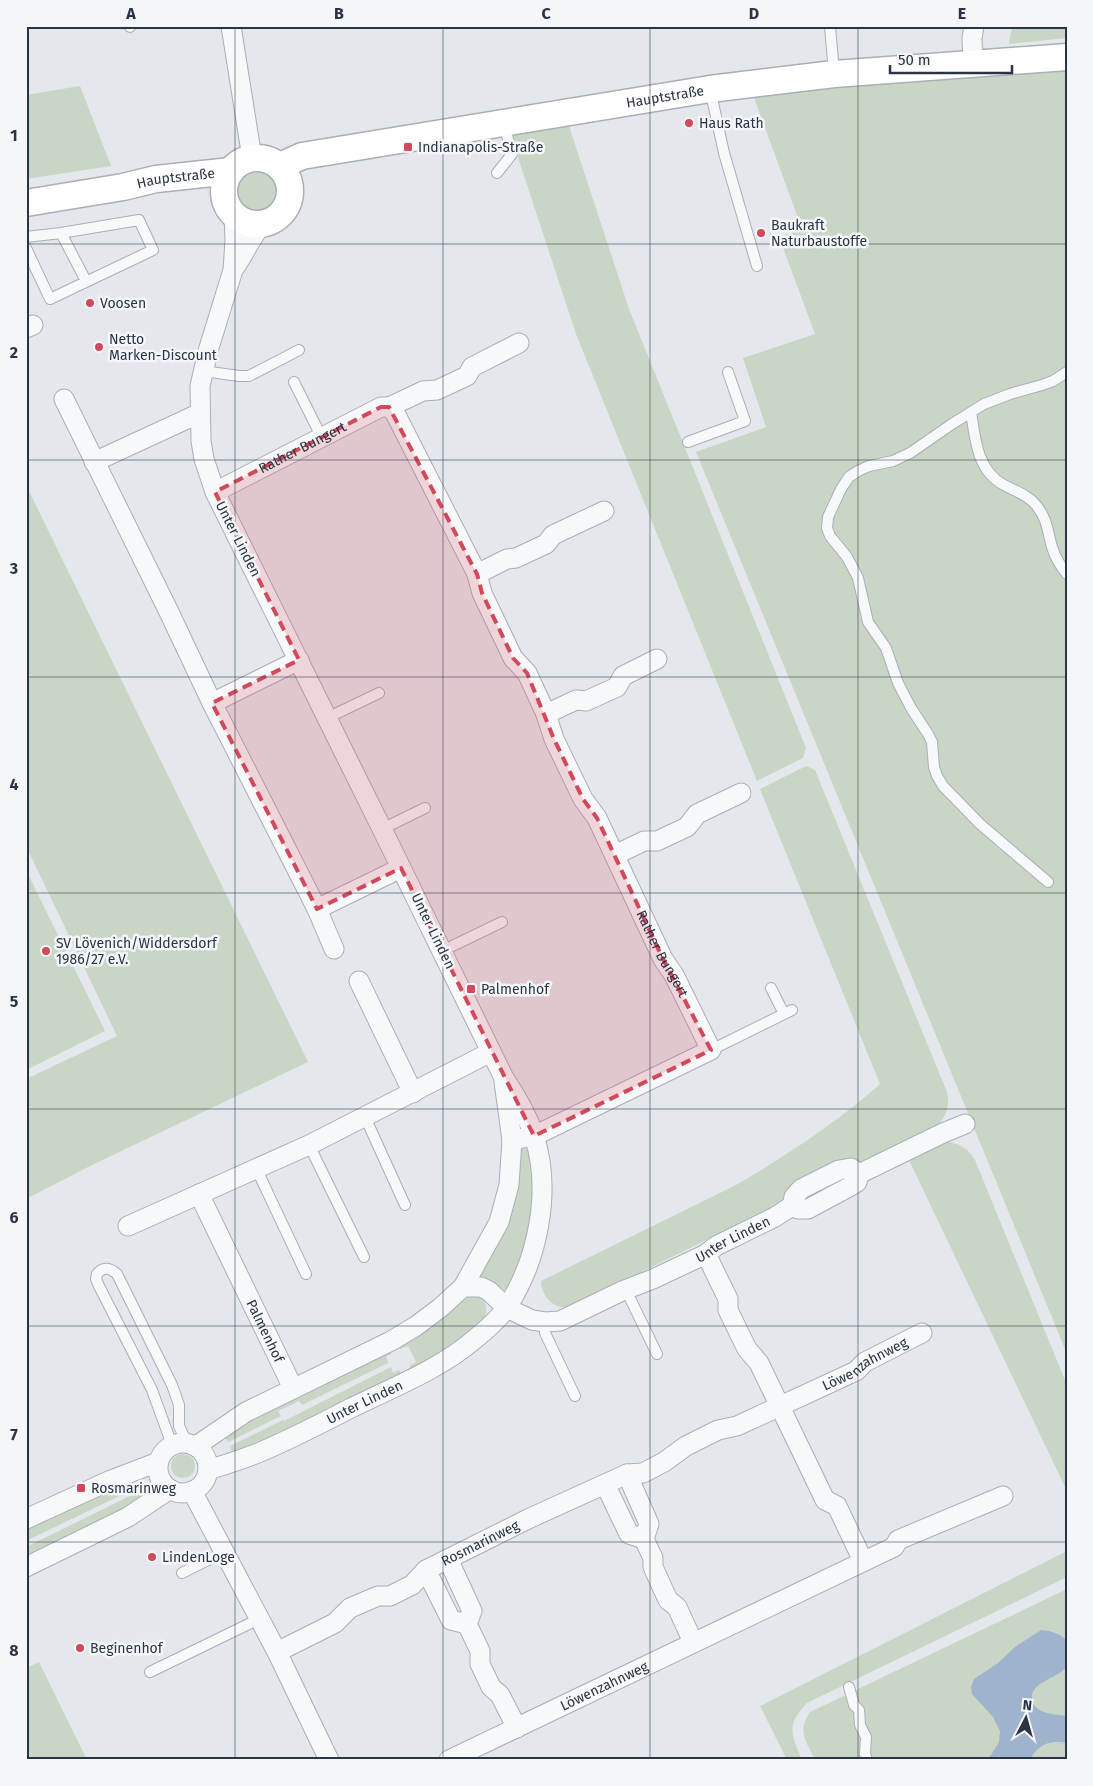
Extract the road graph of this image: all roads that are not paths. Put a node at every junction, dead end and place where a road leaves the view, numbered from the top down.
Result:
1 (230, 26) edge
2 (830, 26) edge
3 (974, 26) edge
4 (1067, 57) edge
5 (973, 64) junction
6 (834, 74) junction
7 (710, 89) junction
8 (504, 123) junction
9 (284, 173) junction
10 (497, 173) dead end
11 (235, 184) junction
12 (26, 203) edge
13 (263, 223) junction
14 (61, 233) junction
15 (26, 237) edge
16 (26, 248) edge
17 (757, 266) dead end
18 (233, 270) junction
19 (86, 281) junction
20 (519, 343) dead end
21 (299, 350) dead end
22 (203, 371) junction
23 (728, 372) dead end
24 (1067, 372) edge
25 (294, 382) dead end
26 (64, 399) dead end
27 (389, 407) junction
28 (971, 412) junction
29 (200, 413) junction
30 (322, 438) junction
31 (688, 442) dead end
32 (94, 462) junction
33 (215, 492) junction
34 (604, 511) dead end
35 (477, 574) junction
36 (1067, 574) edge
37 (657, 659) dead end
38 (298, 660) junction
39 (379, 693) dead end
40 (212, 703) junction
41 (546, 714) junction
42 (327, 718) junction
43 (741, 793) dead end
44 (425, 808) dead end
45 (382, 829) junction
46 (615, 855) junction
47 (401, 868) junction
48 (1048, 882) dead end
49 (317, 910) junction
50 (502, 922) dead end
51 (334, 949) dead end
52 (442, 951) junction
53 (359, 981) dead end
54 (771, 988) dead end
55 (711, 1050) junction
56 (491, 1052) junction
57 (503, 1076) junction
58 (413, 1093) junction
59 (365, 1117) junction
60 (965, 1124) dead end
61 (534, 1136) junction
62 (512, 1140) junction
63 (309, 1146) junction
64 (256, 1168) junction
65 (199, 1194) junction
66 (405, 1205) dead end
67 (128, 1226) dead end
68 (706, 1254) junction
69 (364, 1257) dead end
70 (306, 1274) dead end
71 (463, 1288) junction
72 (626, 1290) junction
73 (507, 1308) junction
74 (545, 1322) junction
75 (922, 1333) dead end
76 (657, 1354) dead end
77 (293, 1388) junction
78 (575, 1396) dead end
79 (781, 1407) junction
80 (185, 1445) junction
81 (158, 1462) junction
82 (208, 1470) junction
83 (627, 1474) junction
84 (605, 1484) junction
85 (170, 1489) junction
86 (192, 1491) junction
87 (1003, 1496) dead end
88 (26, 1519) edge
89 (528, 1519) joint
90 (644, 1539) junction
91 (224, 1552) junction
92 (448, 1559) junction
93 (863, 1561) junction
94 (26, 1567) edge
95 (426, 1570) junction
96 (182, 1573) dead end
97 (259, 1620) junction
98 (466, 1624) junction
99 (693, 1642) junction
100 (277, 1652) junction
101 (150, 1672) dead end
102 (849, 1687) dead end
103 (517, 1728) junction
104 (329, 1760) edge
105 (449, 1760) edge
106 (867, 1760) edge

1 - 11 street, Unter Linden
2 - 6 lane
3 - 5 street
4 - 5 street, Hauptstraße
5 - 6 street, Hauptstraße
6 - 7 street, Hauptstraße
7 - 8 street, Hauptstraße
7 - 17 lane
8 - 9 street, Hauptstraße
8 - 10 lane
9 - 11 street
9 - 13 street
11 - 12 street, Hauptstraße
11 - 13 street
11 - 18 street, Unter Linden
13 - 18 street, Unter Linden
14 - 15 lane
14 - 19 lane
14 - 19 lane
16 - 19 lane
18 - 22 street, Unter Linden
20 - 27 street, Rather Bungert
21 - 22 lane
22 - 29 street, Unter Linden
23 - 31 lane
24 - 28 lane
25 - 30 lane
26 - 32 street
27 - 30 street, Rather Bungert
27 - 35 street, Rather Bungert
28 - 36 lane
28 - 48 lane
29 - 32 street
29 - 33 street, Unter Linden
30 - 33 street, Rather Bungert
32 - 40 street
33 - 38 street, Unter Linden
34 - 35 street
35 - 41 street, Rather Bungert
37 - 41 street
38 - 40 street
38 - 42 street, Unter Linden
39 - 42 lane
40 - 49 street
41 - 46 street, Rather Bungert
42 - 45 street, Unter Linden
43 - 46 street
44 - 45 lane
45 - 47 street, Unter Linden
46 - 55 street, Rather Bungert
47 - 49 street
47 - 52 street, Unter Linden
49 - 51 street
50 - 52 lane
52 - 56 street, Unter Linden
53 - 58 street
54 - 55 lane
55 - 61 street
56 - 57 street, Unter Linden
56 - 58 street
57 - 61 street, Unter Linden
57 - 62 street, Unter Linden
58 - 59 street
59 - 63 street
59 - 66 lane
60 - 68 street, Unter Linden
61 - 62 street
61 - 73 street, Unter Linden
62 - 71 street, Unter Linden
63 - 64 street
63 - 69 lane
64 - 65 street
64 - 70 lane
65 - 67 street
65 - 77 street, Palmenhof
68 - 72 street, Unter Linden
68 - 79 street
71 - 73 street, Unter Linden
71 - 77 street, Unter Linden
72 - 74 street, Unter Linden
72 - 76 lane
73 - 74 street, Unter Linden
73 - 82 street, Unter Linden
74 - 78 lane
75 - 79 street, Löwenzahnweg
77 - 80 street, Unter Linden
79 - 83 street, Löwenzahnweg
79 - 93 street
80 - 80 lane
80 - 81 street
80 - 82 street
81 - 85 street
81 - 88 street
82 - 86 street
83 - 84 street, Löwenzahnweg
83 - 90 street
84 - 89 street, Löwenzahnweg
84 - 90 street
85 - 86 street
85 - 94 street
86 - 91 street
87 - 93 street, Löwenzahnweg
89 - 92 street, Rosmarinweg
90 - 99 street
91 - 96 lane
91 - 97 street
92 - 95 street, Rosmarinweg
92 - 98 street
93 - 99 street, Löwenzahnweg
95 - 98 street
95 - 100 street, Rosmarinweg
97 - 100 street
97 - 101 lane
98 - 103 street
99 - 103 street, Löwenzahnweg
100 - 104 street
102 - 106 lane
103 - 105 street, Löwenzahnweg

